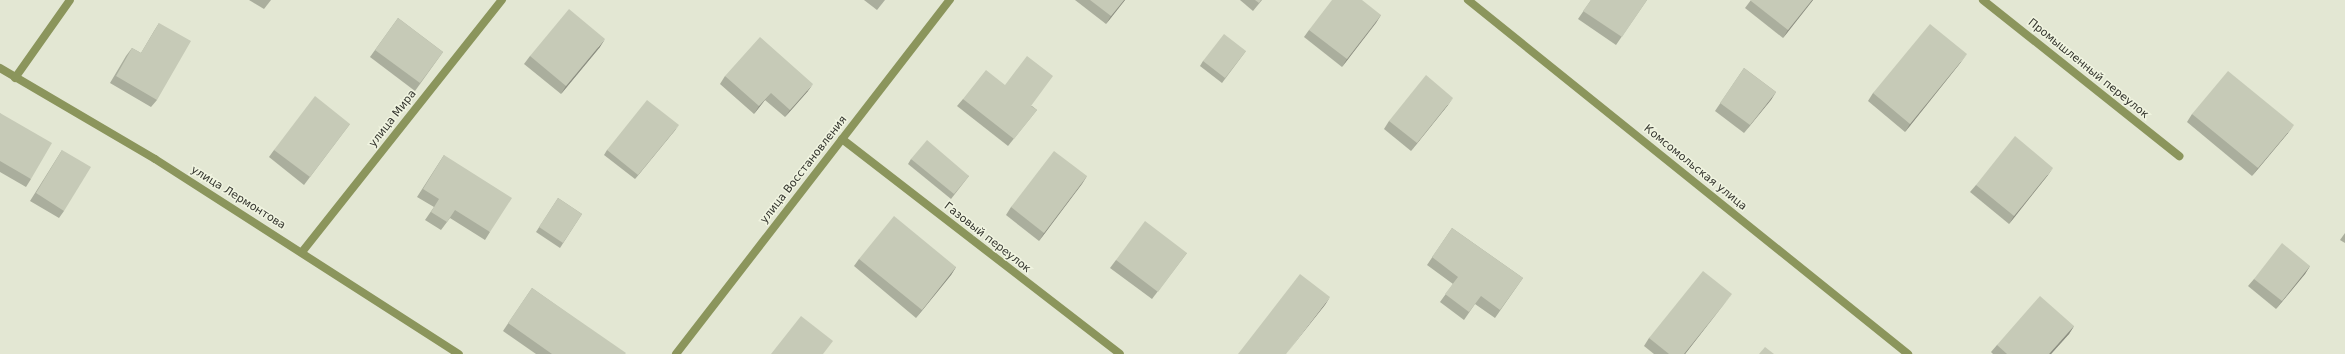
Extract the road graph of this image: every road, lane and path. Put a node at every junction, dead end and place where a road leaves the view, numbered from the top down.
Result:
1 (70, 0) edge
2 (502, 0) edge
3 (950, 0) edge
4 (1468, 0) edge
5 (1984, 0) edge
6 (0, 68) edge
7 (15, 78) junction
8 (842, 139) junction
9 (2178, 156) dead end
10 (302, 252) junction
11 (459, 354) edge
12 (676, 354) edge
13 (1120, 354) edge
14 (1908, 354) edge

1 - 7 street
2 - 10 street, улица Мира
3 - 8 street, улица Восстановления
4 - 14 street, Комсомольская улица
5 - 9 street, Промышленный переулок
6 - 7 street, улица Лермонтова
7 - 10 street, улица Лермонтова
8 - 12 street, улица Восстановления
8 - 13 street, Газовый переулок
10 - 11 street, улица Лермонтова

